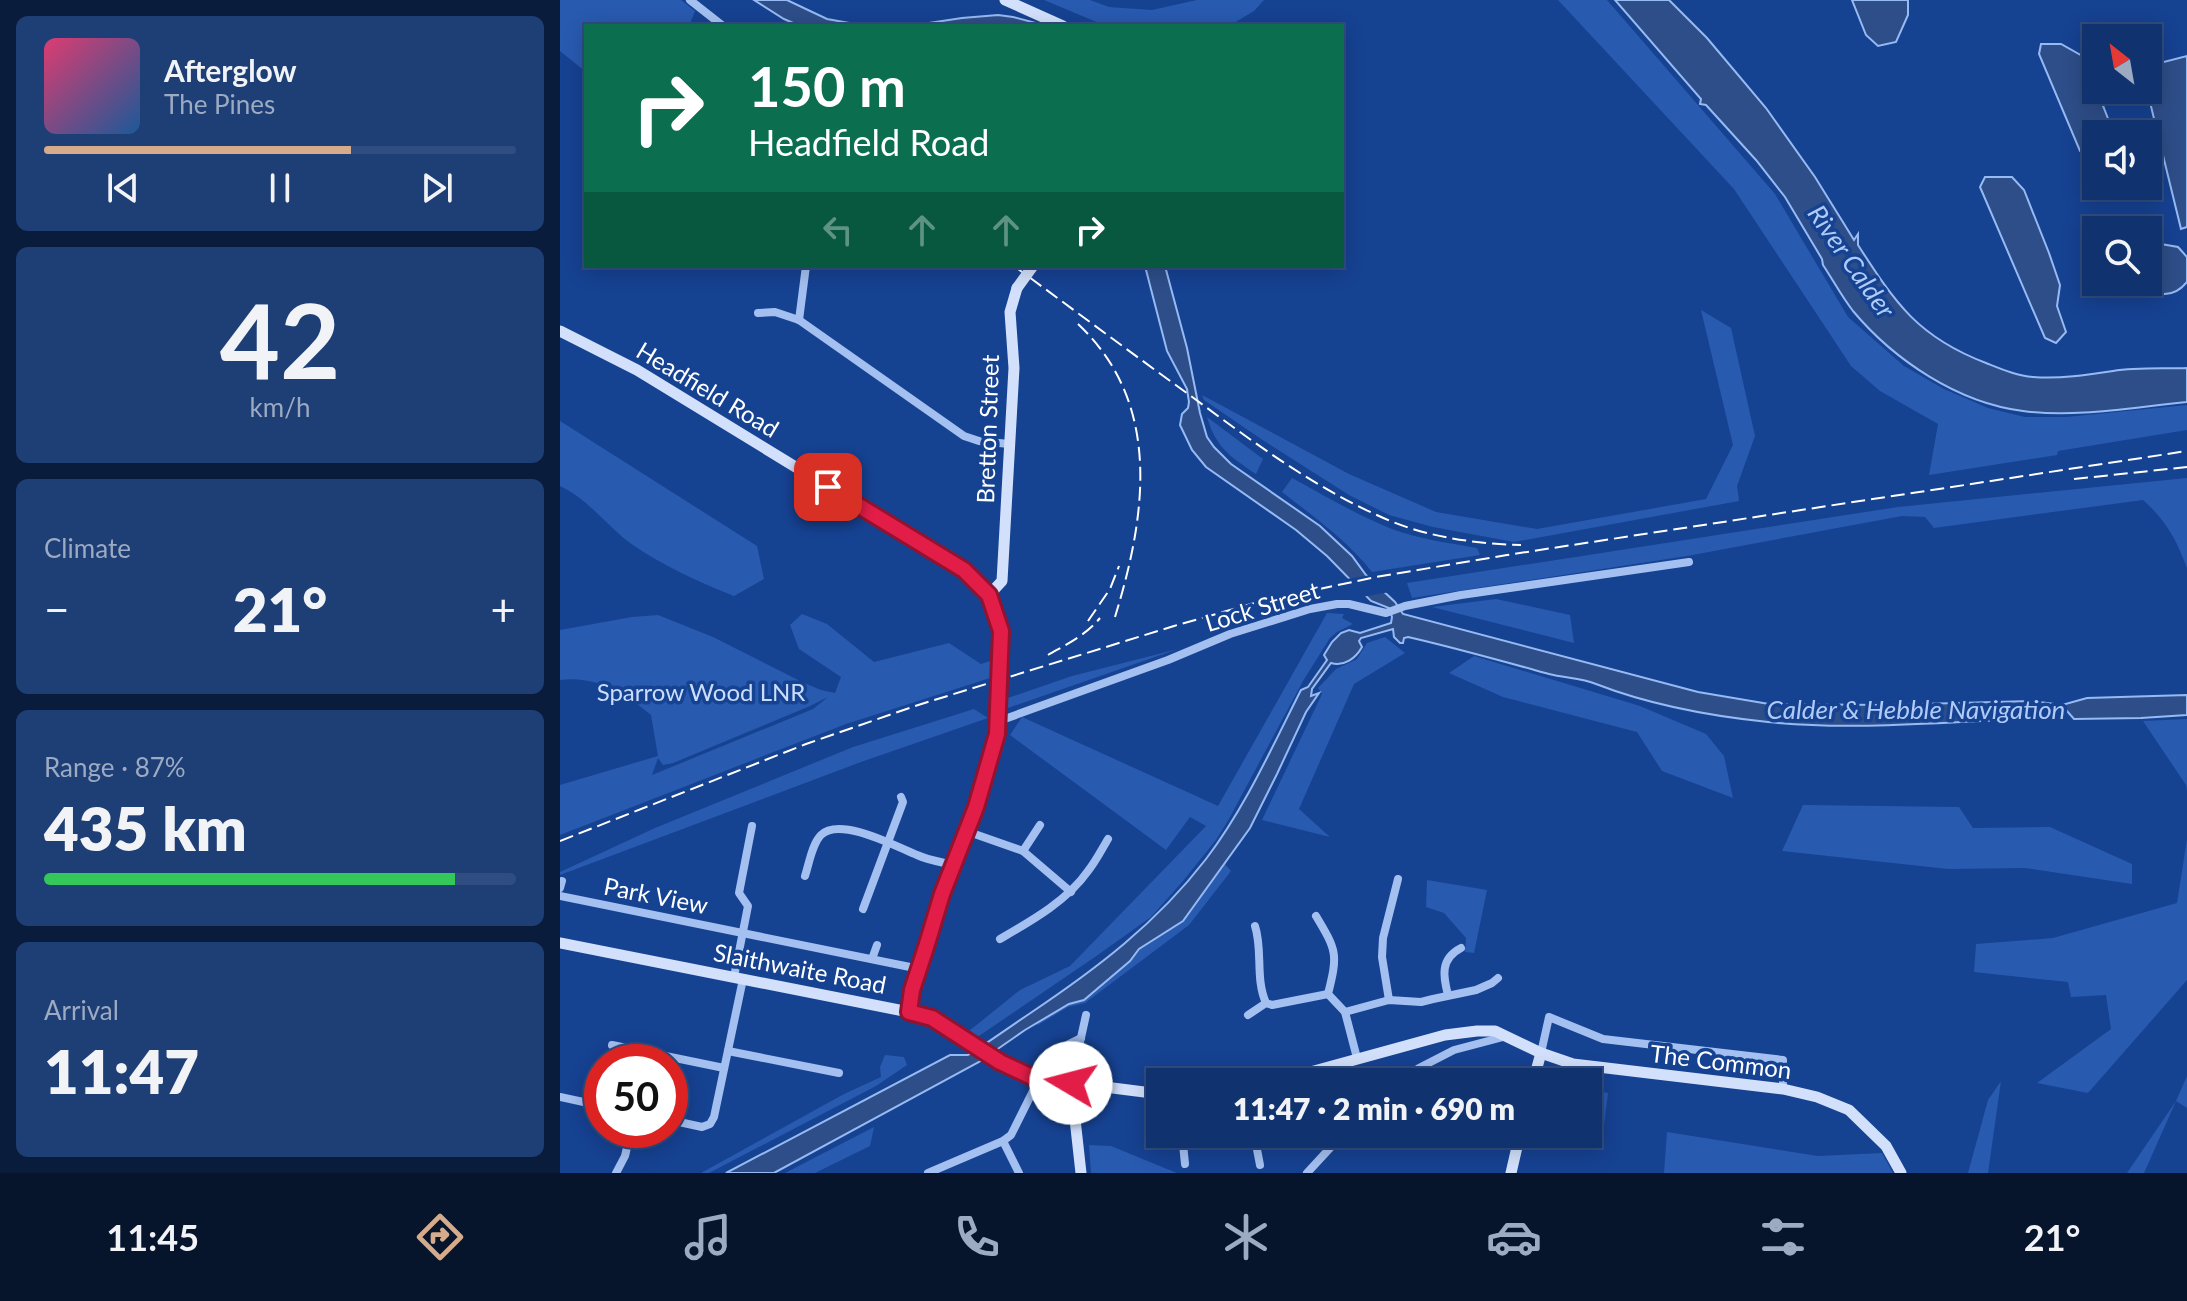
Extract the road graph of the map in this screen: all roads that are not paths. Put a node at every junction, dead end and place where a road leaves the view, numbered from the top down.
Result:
1 (690, 0) edge
2 (1005, 0) edge
3 (720, 24) edge
4 (1059, 24) edge
5 (806, 268) edge
6 (1032, 268) edge
7 (758, 313) dead end
8 (799, 320) junction
9 (560, 331) edge
10 (1009, 444) junction
11 (1689, 562) dead end
12 (989, 595) junction
13 (999, 721) junction
14 (901, 797) dead end
15 (1040, 825) dead end
16 (752, 826) dead end
17 (966, 831) junction
18 (1108, 839) dead end
19 (887, 842) junction
20 (1023, 851) junction
21 (953, 865) junction
22 (805, 876) dead end
23 (1398, 879) dead end
24 (1071, 892) junction
25 (560, 896) edge
26 (863, 909) dead end
27 (1316, 916) dead end
28 (1255, 926) dead end
29 (743, 933) junction
30 (1000, 939) dead end
31 (560, 943) edge
32 (877, 945) dead end
33 (1461, 948) dead end
34 (872, 959) junction
35 (910, 967) dead end
36 (738, 978) junction
37 (1498, 978) dead end
38 (1328, 994) junction
39 (1448, 995) junction
40 (1389, 1000) junction
41 (1266, 1003) junction
42 (909, 1012) junction
43 (1345, 1012) junction
44 (1086, 1015) dead end
45 (1248, 1015) dead end
46 (1508, 1036) junction
47 (1081, 1038) junction
48 (728, 1051) junction
49 (1541, 1053) junction
50 (1048, 1054) dead end
51 (1357, 1058) junction
52 (688, 1061) edge
53 (724, 1068) junction
54 (1322, 1068) edge
55 (1419, 1068) edge
56 (1537, 1068) edge
57 (839, 1073) dead end
58 (1039, 1079) junction
59 (1071, 1083) junction
60 (1783, 1089) junction
61 (1146, 1092) edge
62 (560, 1097) edge
63 (584, 1102) edge
64 (688, 1124) edge
65 (1003, 1141) junction
66 (627, 1148) edge
67 (1183, 1148) edge
68 (1257, 1148) edge
69 (1330, 1148) edge
70 (1517, 1148) edge
71 (1185, 1164) dead end
72 (1260, 1165) dead end
73 (1017, 1169) edge
74 (933, 1172) edge
75 (616, 1173) edge
76 (1081, 1173) edge
77 (1307, 1173) edge
78 (1511, 1173) edge
79 (1901, 1173) edge

1 - 3 street
2 - 4 street
5 - 8 street
6 - 10 street, Bretton Street, bridge
7 - 8 street
8 - 10 street
9 - 12 street, Headfield Road
10 - 12 street, Bretton Street
11 - 13 street, Lock Street
12 - 13 street, Headfield Road, bridge
13 - 17 street, Headfield Road
14 - 19 street
15 - 20 street
16 - 29 street
17 - 20 street
17 - 21 street, Headfield Road
18 - 24 street
19 - 21 street
19 - 22 street
19 - 26 street
20 - 24 street
21 - 42 street, Headfield Road
23 - 40 street
24 - 30 street
25 - 29 street, Park View
27 - 38 street
28 - 41 street
29 - 34 street, Park View
29 - 36 street
31 - 36 street, Slaithwaite Road
32 - 34 street
33 - 39 street
34 - 35 street, Park View
36 - 42 street, Slaithwaite Road
36 - 48 street
37 - 39 street
38 - 41 street
38 - 43 street
39 - 40 street
40 - 43 street
41 - 45 street
42 - 58 street, Slaithwaite Road
43 - 51 street
44 - 47 street
46 - 49 street, The Common
46 - 51 street
46 - 55 street
47 - 50 street
47 - 59 street
48 - 53 street
48 - 57 street
49 - 56 street
49 - 60 street, The Common
49 - 60 street
51 - 54 street
52 - 53 street
53 - 64 street
58 - 59 street, Slaithwaite Road
58 - 65 street
59 - 61 street, Slaithwaite Road
59 - 76 street
60 - 79 street, The Common
62 - 63 street
65 - 73 street
65 - 74 street
66 - 75 street
67 - 71 street
68 - 72 street
69 - 77 street
70 - 78 street

